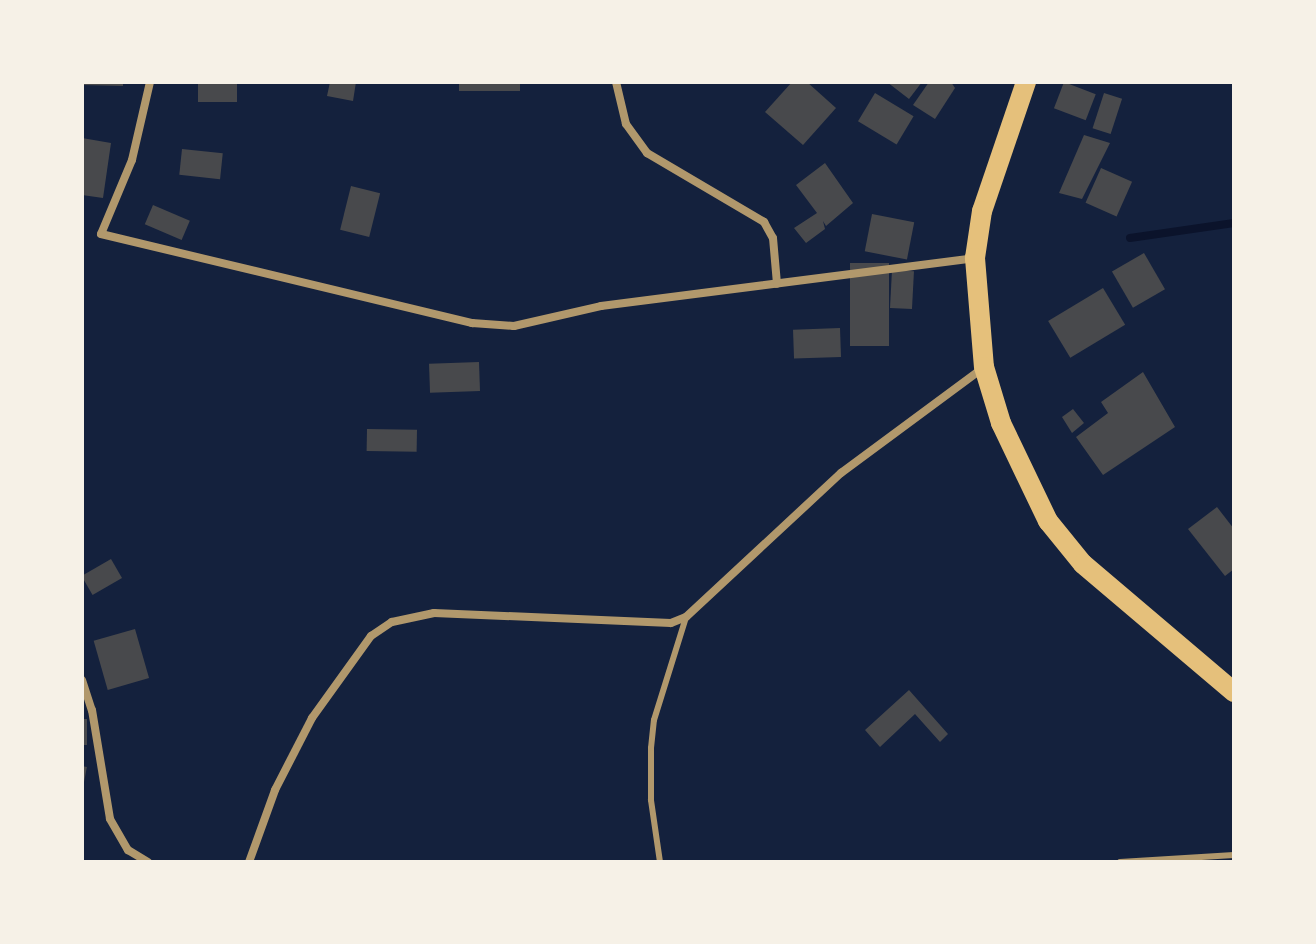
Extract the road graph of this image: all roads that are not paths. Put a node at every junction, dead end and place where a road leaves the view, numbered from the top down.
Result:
1 (150, 82) edge
2 (616, 82) edge
3 (1026, 82) edge
4 (975, 258) junction
5 (777, 284) junction
6 (984, 367) junction
7 (686, 617) junction
8 (82, 680) edge
9 (1234, 692) edge
10 (1234, 855) edge
11 (148, 862) edge
12 (249, 862) edge
13 (660, 862) edge
14 (1120, 862) edge

1 - 5 street
2 - 5 street
3 - 4 main road
4 - 5 street
4 - 6 main road
6 - 7 street
6 - 9 main road
7 - 12 street
7 - 13 lane
8 - 11 street
10 - 14 lane

